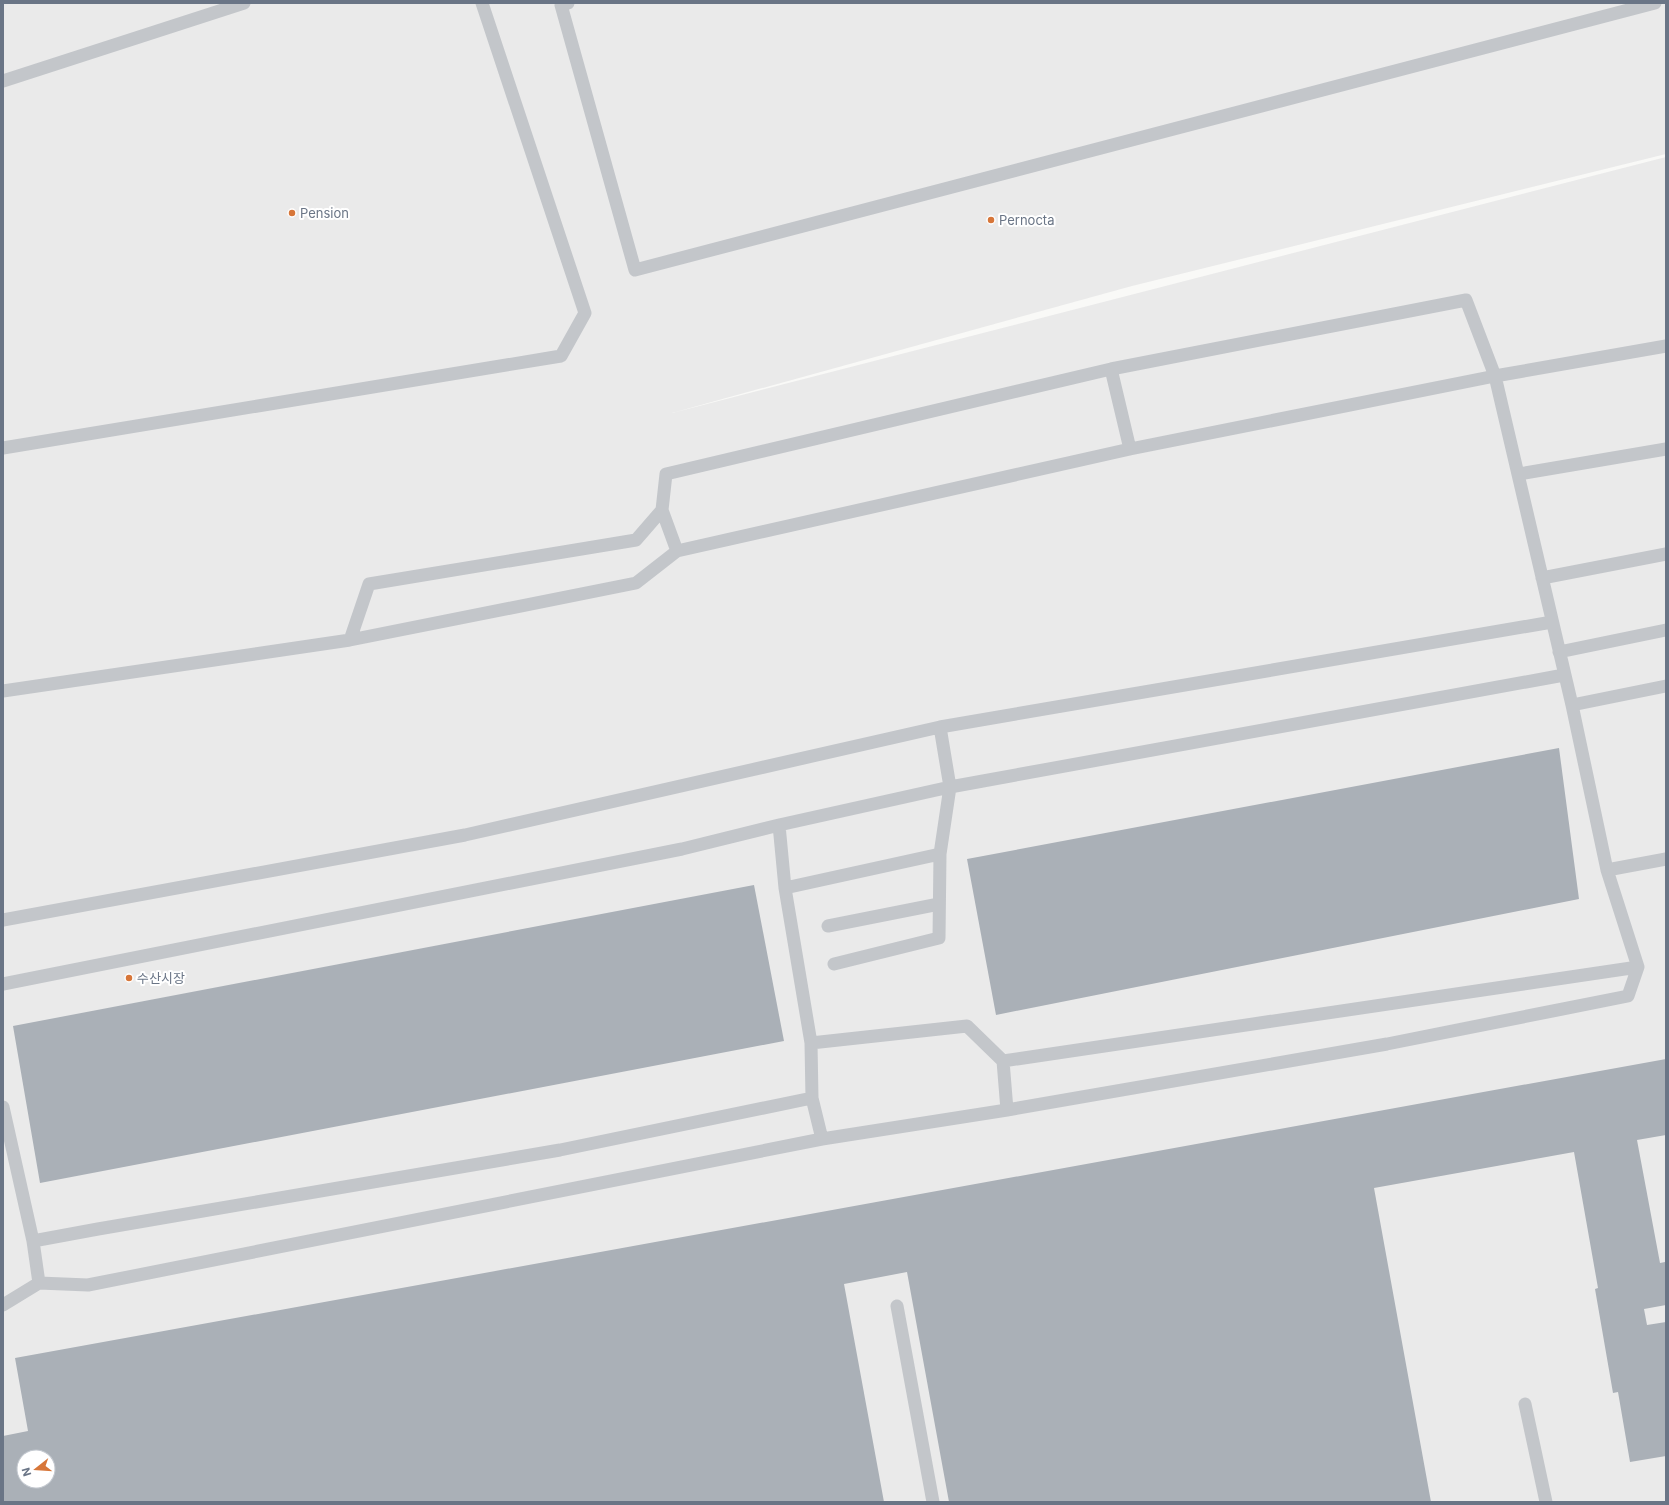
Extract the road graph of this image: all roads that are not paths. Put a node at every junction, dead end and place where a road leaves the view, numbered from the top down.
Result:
1 (244, 3) edge
2 (482, 3) edge
3 (568, 3) edge
4 (1655, 3) edge
5 (3, 81) edge
6 (1666, 346) edge
7 (1111, 369) junction
8 (1495, 376) junction
9 (3, 448) edge
10 (1130, 449) junction
11 (1666, 449) edge
12 (1519, 474) junction
13 (662, 510) junction
14 (677, 551) junction
15 (1666, 554) edge
16 (1542, 578) junction
17 (1552, 622) junction
18 (1666, 630) edge
19 (350, 640) junction
20 (1559, 652) junction
21 (1564, 674) junction
22 (1666, 686) edge
23 (3, 690) edge
24 (1572, 705) junction
25 (940, 727) junction
26 (950, 787) junction
27 (779, 825) junction
28 (940, 854) junction
29 (1666, 860) edge
30 (1606, 870) junction
31 (785, 888) junction
32 (939, 904) junction
33 (3, 920) edge
34 (828, 926) dead end
35 (834, 964) dead end
36 (1638, 967) junction
37 (3, 984) edge
38 (811, 1044) junction
39 (1003, 1061) junction
40 (812, 1098) junction
41 (3, 1107) edge
42 (1007, 1110) junction
43 (822, 1139) junction
44 (34, 1241) junction
45 (39, 1283) junction
46 (3, 1305) edge
47 (897, 1306) dead end
48 (1525, 1404) dead end
49 (933, 1502) edge
50 (1546, 1502) edge

1 - 5 lane
2 - 9 lane
3 - 4 lane
6 - 8 lane
7 - 8 lane
7 - 10 lane
7 - 13 lane
8 - 10 lane
8 - 12 lane
10 - 14 lane
11 - 12 lane
12 - 16 lane
13 - 14 lane
13 - 19 lane
14 - 19 lane
15 - 16 lane
16 - 17 lane
17 - 20 lane
17 - 25 lane
18 - 20 lane
19 - 23 lane
20 - 21 lane
21 - 24 lane
21 - 26 lane
22 - 24 lane
24 - 30 lane
25 - 26 lane
25 - 33 lane
26 - 27 lane
26 - 28 lane
27 - 31 lane
27 - 37 lane
28 - 31 lane
28 - 32 lane
29 - 30 lane
30 - 36 lane
31 - 38 lane
32 - 34 lane
32 - 35 lane
36 - 39 lane
36 - 42 lane
38 - 39 lane
38 - 40 lane
39 - 42 lane
40 - 43 lane
40 - 44 lane
41 - 44 lane
42 - 43 lane
43 - 45 lane
44 - 45 lane
45 - 46 lane
47 - 49 lane
48 - 50 lane

